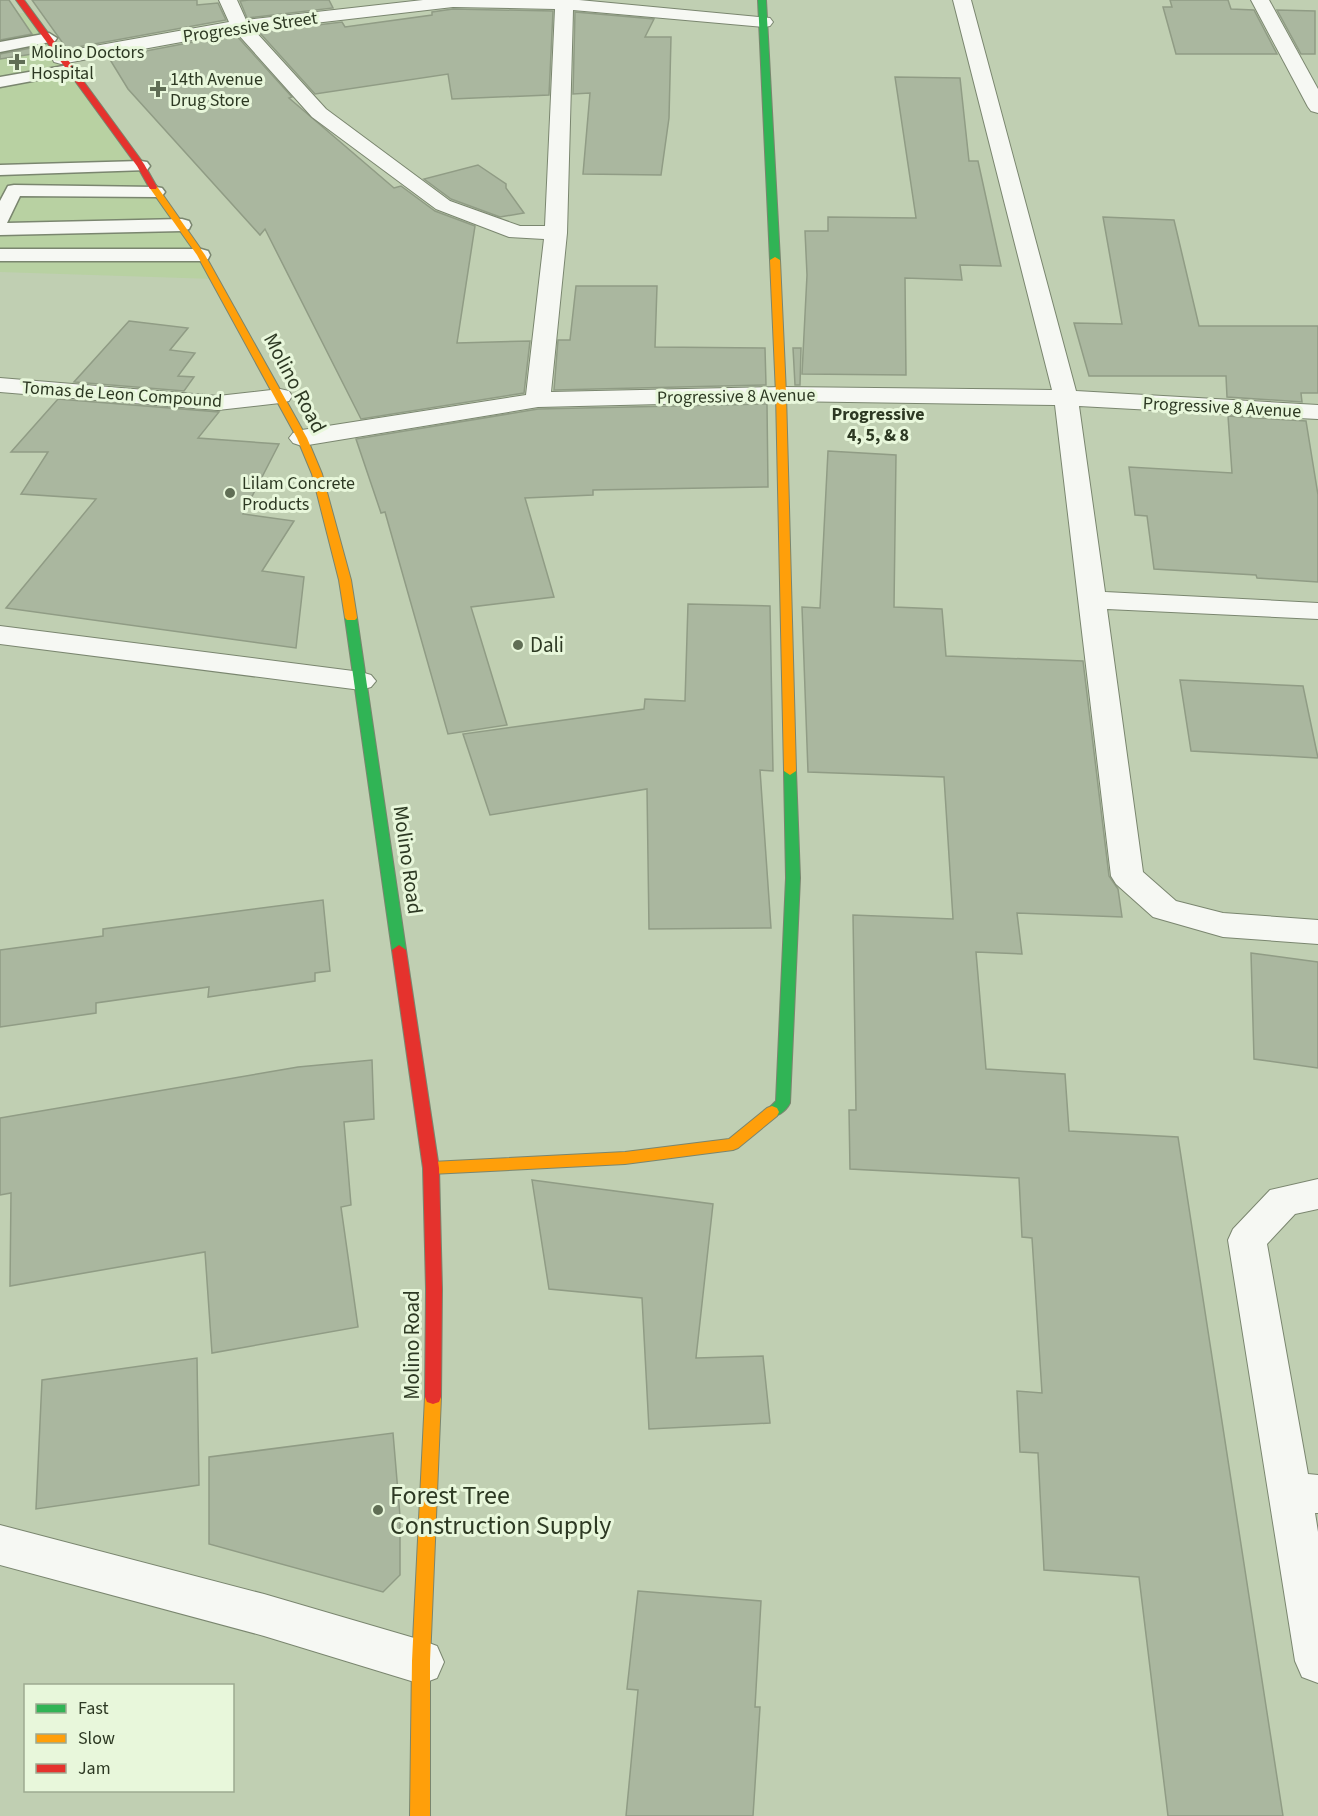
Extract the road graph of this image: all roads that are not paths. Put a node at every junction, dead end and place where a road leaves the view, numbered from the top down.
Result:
1 (20, 0) edge
2 (228, 0) edge
3 (762, 0) edge
4 (962, 0) edge
5 (1260, 0) edge
6 (564, 4) junction
7 (764, 22) junction
8 (240, 26) junction
9 (49, 38) junction
10 (0, 47) edge
11 (65, 64) junction
12 (2, 79) edge
13 (1318, 106) edge
14 (141, 166) junction
15 (0, 170) edge
16 (156, 192) junction
17 (0, 220) edge
18 (182, 225) junction
19 (0, 229) edge
20 (556, 233) junction
21 (0, 255) edge
22 (201, 255) junction
23 (0, 385) edge
24 (781, 394) junction
25 (280, 396) junction
26 (1066, 398) junction
27 (538, 400) junction
28 (1318, 412) edge
29 (302, 438) junction
30 (1092, 600) junction
31 (1318, 611) edge
32 (0, 635) edge
33 (361, 681) junction
34 (1318, 932) edge
35 (431, 1168) junction
36 (1318, 1194) edge
37 (1303, 1493) edge
38 (0, 1545) edge
39 (1318, 1661) edge
40 (421, 1662) junction
41 (420, 1816) edge

1 - 9 main road, Molino Road
2 - 8 street
3 - 7 main road
4 - 26 street
5 - 13 street
6 - 7 street, Progressive Street
6 - 8 street, Progressive Street
6 - 20 street
7 - 24 main road
8 - 11 street, Progressive Street
8 - 20 street
9 - 10 lane
9 - 11 main road, Molino Road
11 - 12 lane
11 - 14 main road, Molino Road
14 - 15 lane
14 - 16 main road, Molino Road
16 - 17 lane
16 - 18 main road, Molino Road
18 - 19 lane
18 - 22 main road, Molino Road
20 - 27 street
21 - 22 lane
22 - 25 main road, Molino Road
23 - 25 street, Tomas de Leon Compound
24 - 26 street, Progressive 8 Avenue
24 - 27 street, Progressive 8 Avenue
24 - 35 main road
25 - 29 main road, Molino Road
26 - 28 street, Progressive 8 Avenue
26 - 30 street
27 - 29 street, Progressive 8 Avenue
29 - 33 main road, Molino Road
30 - 31 street
30 - 34 street
32 - 33 street
33 - 35 main road, Molino Road
35 - 40 main road, Molino Road
36 - 37 street
37 - 39 street
38 - 40 street
40 - 41 main road, Molino Road

